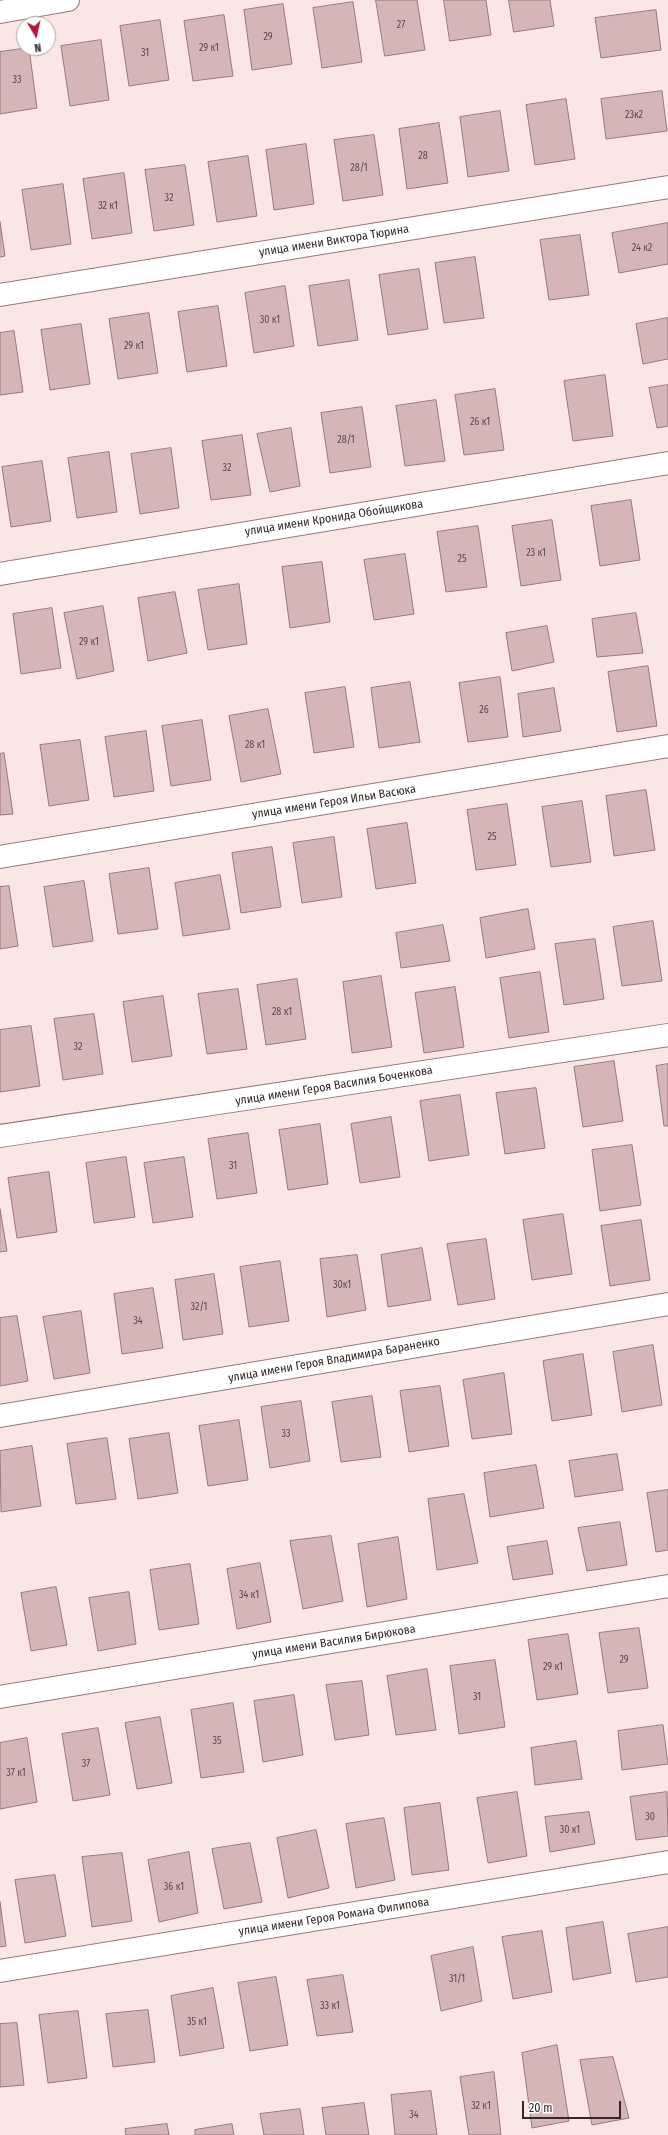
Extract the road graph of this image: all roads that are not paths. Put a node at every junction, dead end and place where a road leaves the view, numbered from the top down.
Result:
1 (68, 0) edge
2 (0, 12) edge
3 (668, 187) edge
4 (0, 295) edge
5 (668, 463) edge
6 (0, 574) edge
7 (668, 746) edge
8 (0, 857) edge
9 (668, 1035) edge
10 (0, 1136) edge
11 (668, 1304) edge
12 (0, 1416) edge
13 (668, 1586) edge
14 (0, 1697) edge
15 (668, 1862) edge
16 (0, 1972) edge

1 - 2 street
3 - 4 street, улица имени Виктора Тюрина
5 - 6 street, улица имени Кронида Обойщикова
7 - 8 street, улица имени Героя Ильи Васюка
9 - 10 street, улица имени Героя Василия Боченкова
11 - 12 street, улица имени Героя Владимира Бараненко
13 - 14 street, улица имени Василия Бирюкова
15 - 16 street, улица имени Героя Романа Филипова

